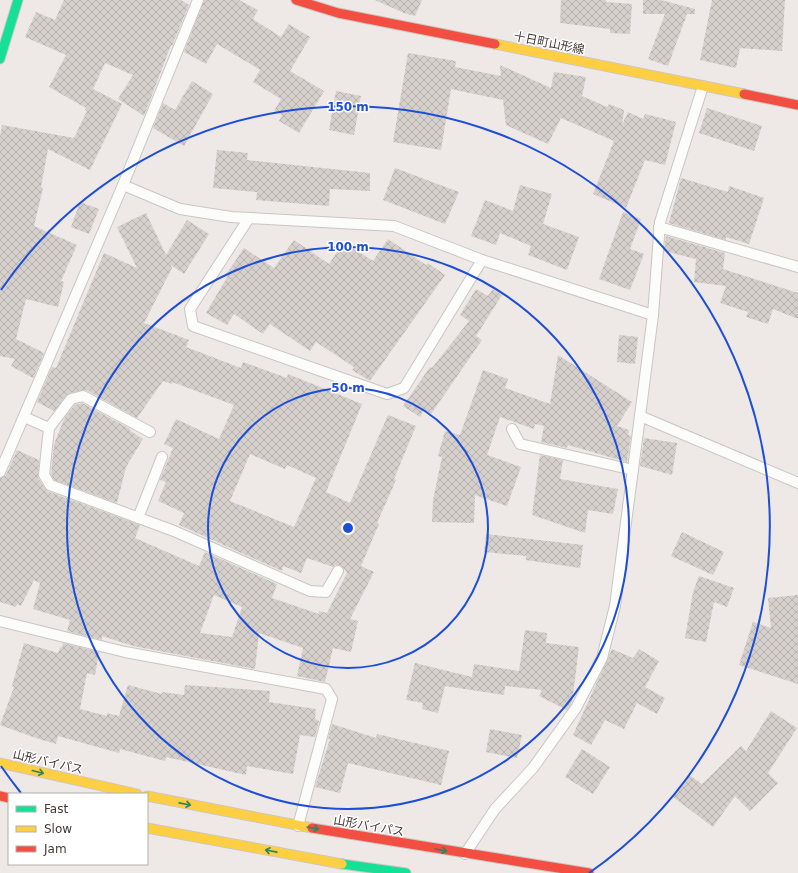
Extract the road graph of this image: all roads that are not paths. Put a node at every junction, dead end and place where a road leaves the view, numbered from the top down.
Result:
1 (18, 0) edge
2 (198, 0) edge
3 (296, 0) edge
4 (0, 59) edge
5 (703, 86) junction
6 (798, 105) edge
7 (123, 185) junction
8 (249, 218) junction
9 (659, 227) junction
10 (482, 260) junction
11 (798, 267) edge
12 (653, 315) junction
13 (24, 416) junction
14 (640, 416) junction
15 (49, 428) junction
16 (512, 429) dead end
17 (150, 432) dead end
18 (162, 458) dead end
19 (633, 470) junction
20 (0, 472) edge
21 (798, 483) edge
22 (138, 518) junction
23 (338, 571) dead end
24 (0, 621) edge
25 (0, 763) edge
26 (133, 793) edge
27 (148, 796) edge
28 (298, 826) junction
29 (148, 828) edge
30 (465, 854) junction
31 (406, 873) edge
32 (589, 873) edge

1 - 4 main road
2 - 7 lane
3 - 5 main road, 十日町山形線
5 - 6 main road, 十日町山形線
5 - 9 lane
7 - 8 lane
7 - 13 lane
8 - 10 lane
8 - 10 lane
9 - 11 lane
9 - 12 lane
10 - 12 lane
12 - 14 lane
13 - 15 lane
13 - 20 lane
14 - 19 lane
14 - 21 lane
15 - 17 lane
15 - 22 lane
16 - 19 lane
18 - 22 lane
19 - 30 lane
22 - 23 lane
24 - 28 lane
25 -> 26 main road, 山形バイパス
27 -> 28 main road, 山形バイパス
28 -> 30 main road, 山形バイパス
31 -> 29 main road
30 - 32 main road, 山形バイパス

